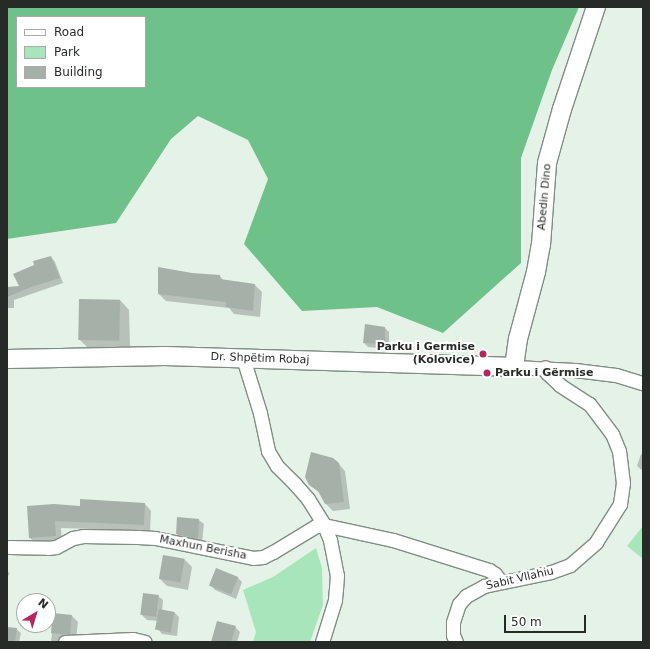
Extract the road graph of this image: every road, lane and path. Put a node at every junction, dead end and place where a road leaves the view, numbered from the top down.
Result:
1 (596, 7) edge
2 (7, 358) edge
3 (243, 358) junction
4 (514, 367) junction
5 (545, 367) junction
6 (643, 383) edge
7 (324, 525) junction
8 (9, 548) dead end
9 (501, 582) junction
10 (65, 642) edge
11 (145, 642) edge
12 (322, 642) edge
13 (456, 642) edge

1 - 4 street, Abedin Dino
2 - 3 street, Dr. Shpëtim Robaj
3 - 4 street, Dr. Shpëtim Robaj
3 - 7 street
4 - 5 street
5 - 6 street
5 - 9 street, Sabit Vllahiu
7 - 8 street, Maxhun Berisha
7 - 9 street
7 - 12 street
9 - 13 street, Sabit Vllahiu
10 - 11 street

